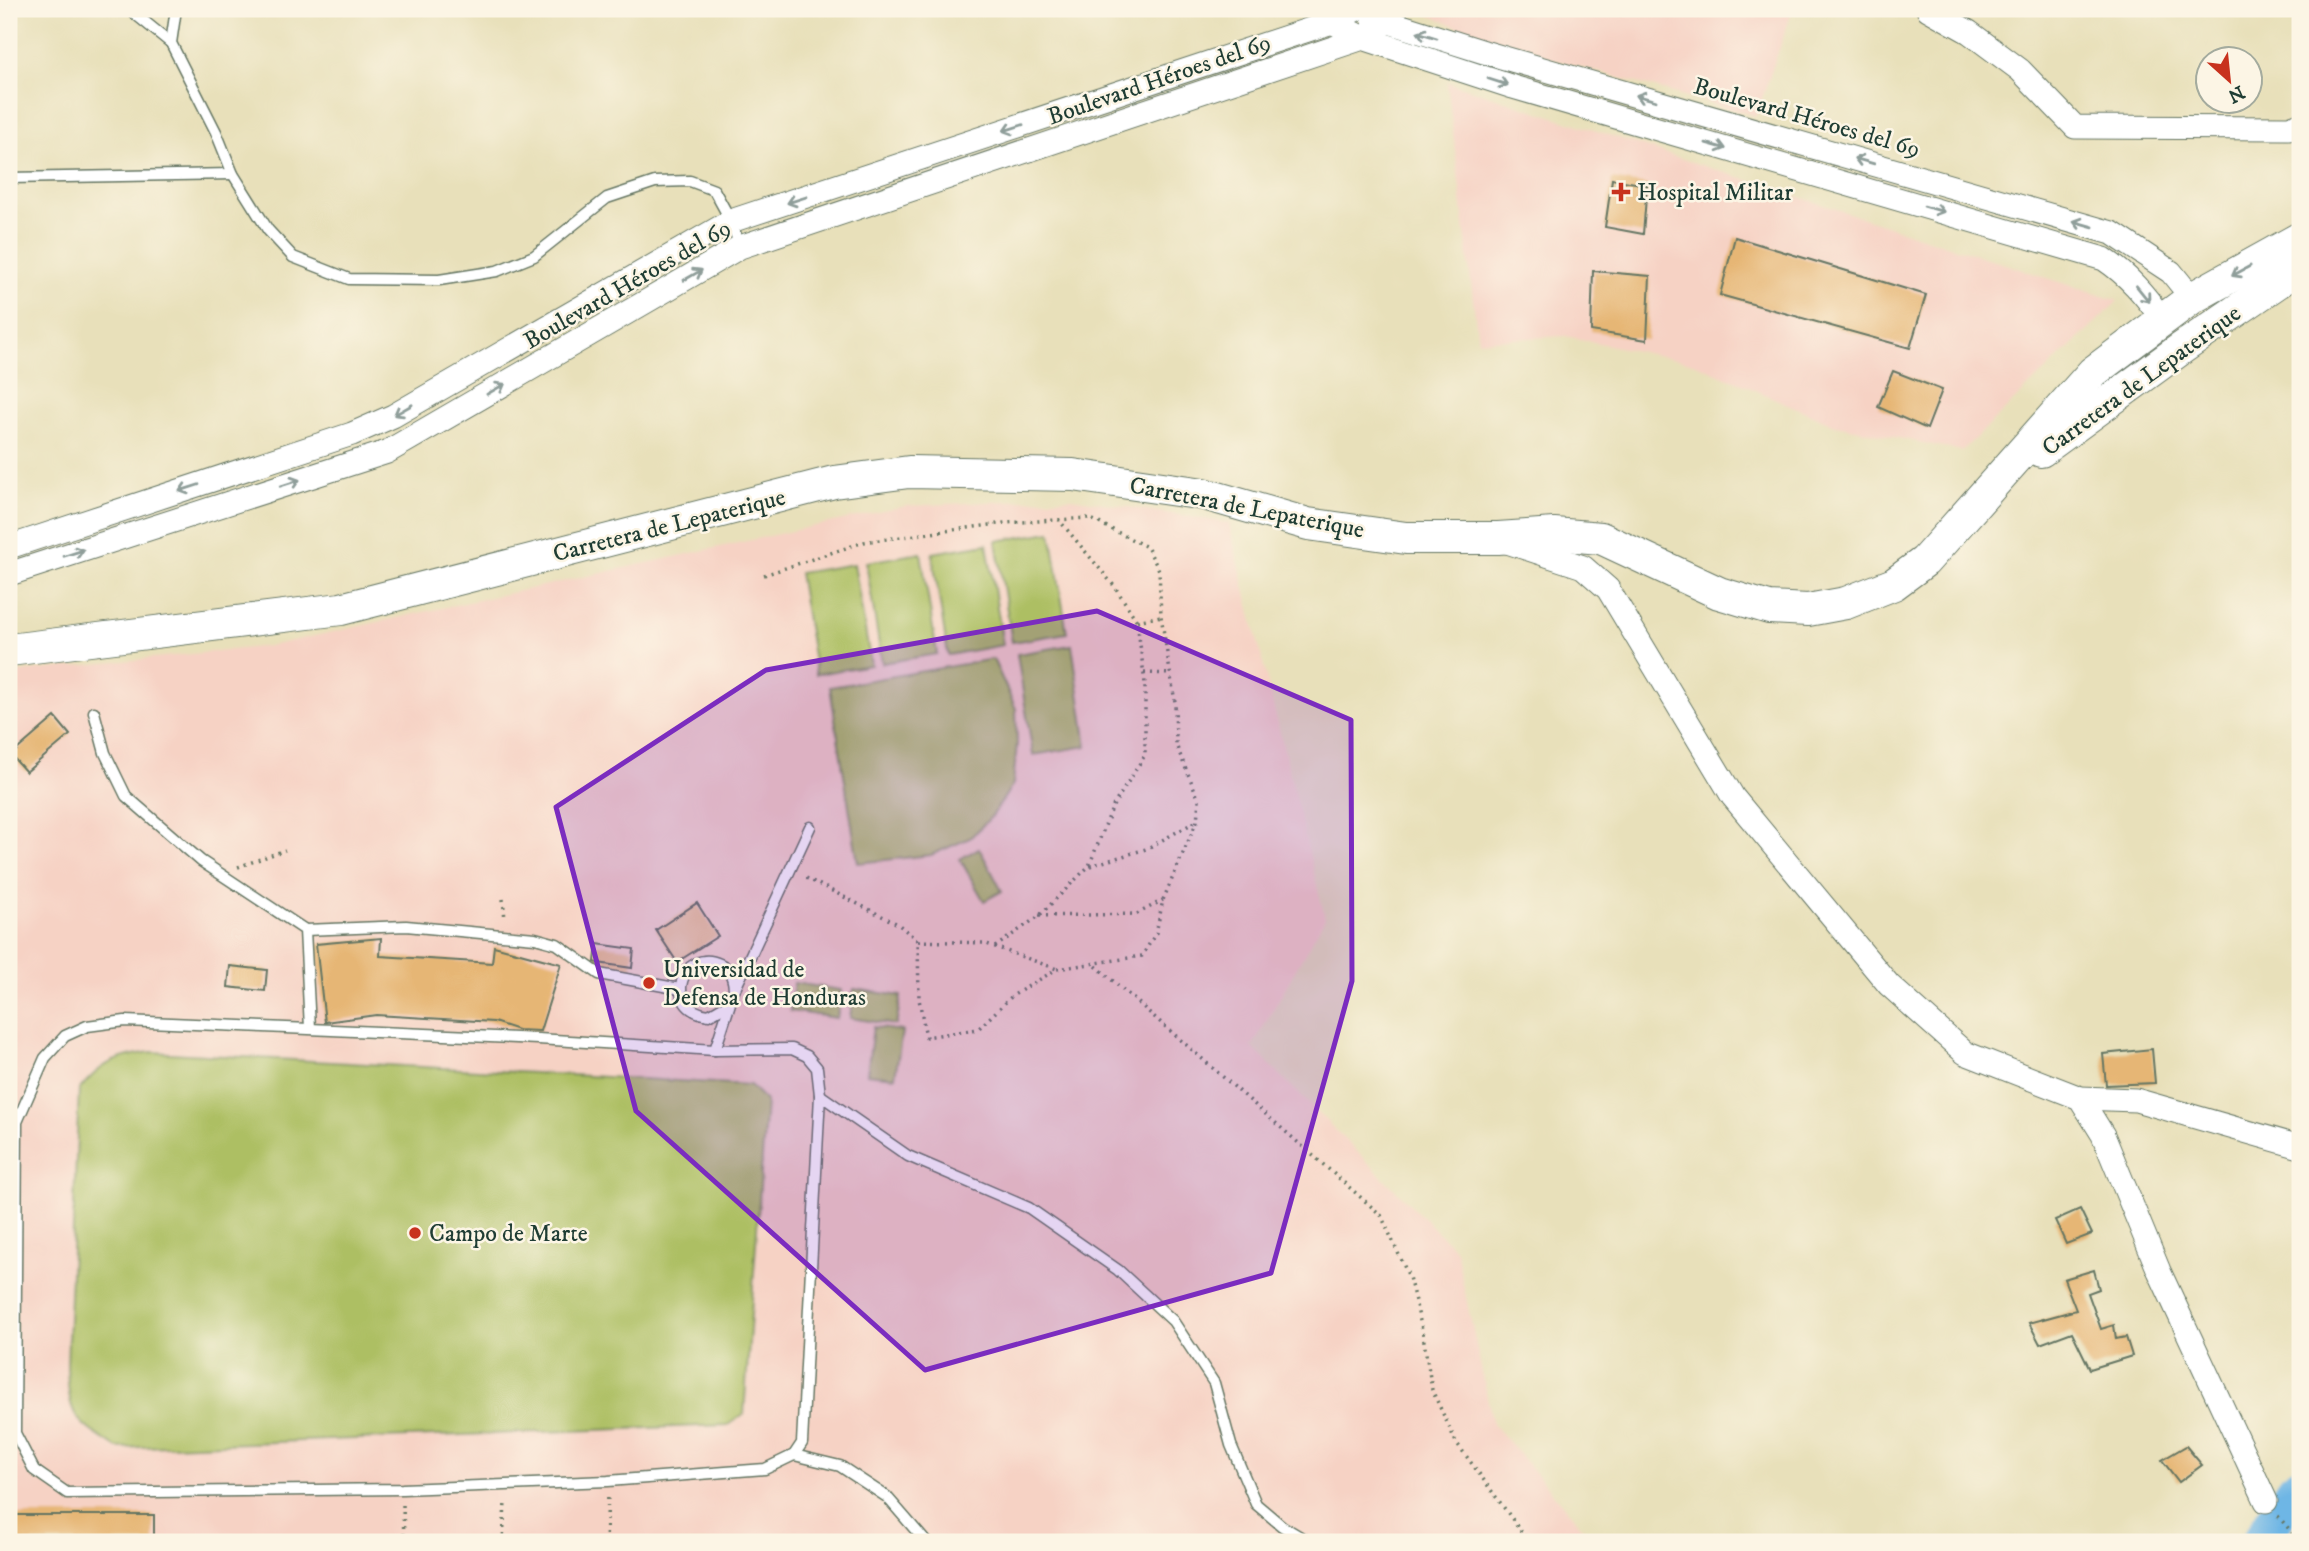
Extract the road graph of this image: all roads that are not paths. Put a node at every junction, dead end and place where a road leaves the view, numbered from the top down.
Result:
1 (129, 9) edge
2 (176, 9) edge
3 (1928, 9) edge
4 (1338, 12) edge
5 (1386, 22) junction
6 (1363, 38) junction
7 (171, 43) junction
8 (2300, 124) edge
9 (233, 174) junction
10 (9, 178) edge
11 (732, 221) junction
12 (2300, 238) edge
13 (740, 247) junction
14 (2300, 267) edge
15 (2271, 287) junction
16 (2179, 314) junction
17 (2126, 388) junction
18 (1984, 493) junction
19 (1498, 538) junction
20 (9, 547) edge
21 (9, 574) edge
22 (425, 586) junction
23 (9, 634) edge
24 (9, 650) edge
25 (94, 712) dead end
26 (810, 827) dead end
27 (305, 930) junction
28 (680, 989) junction
29 (733, 996) junction
30 (310, 1028) junction
31 (9, 1035) edge
32 (715, 1050) junction
33 (9, 1072) edge
34 (820, 1095) junction
35 (2080, 1098) junction
36 (2300, 1147) edge
37 (794, 1455) junction
38 (2266, 1501) road end
39 (926, 1542) edge
40 (1309, 1542) edge

1 - 7 lane
2 - 7 lane
3 - 8 street
4 - 5 street, Boulevard Héroes del 69
4 - 6 street
4 -> 11 street, Boulevard Héroes del 69
5 - 6 street, Boulevard Héroes del 69
16 -> 5 street, Boulevard Héroes del 69
6 - 13 street, Boulevard Héroes del 69
6 -> 16 street
7 - 9 lane
9 - 10 lane
9 - 11 lane
11 - 13 lane
11 -> 20 street, Boulevard Héroes del 69
12 -> 16 main road, Carretera de Lepaterique
21 -> 13 street, Boulevard Héroes del 69
14 - 15 main road, Carretera de Lepaterique
15 - 16 main road
15 - 17 main road, Carretera de Lepaterique
16 - 17 main road
16 - 18 main road, Carretera de Lepaterique
17 - 18 main road, Carretera de Lepaterique
18 - 19 main road, Carretera de Lepaterique
19 - 22 main road, Carretera de Lepaterique
19 - 35 street
22 - 23 main road, Carretera de Lepaterique
22 - 24 main road, Carretera de Lepaterique
25 - 27 lane
26 - 29 lane
27 - 28 lane
27 - 30 lane
28 - 29 lane
28 - 29 lane
29 - 32 lane
30 - 32 lane
30 - 37 lane
31 - 33 lane
32 - 34 lane
34 - 37 lane
34 - 40 lane
35 - 36 street
35 - 38 street
37 - 39 lane

